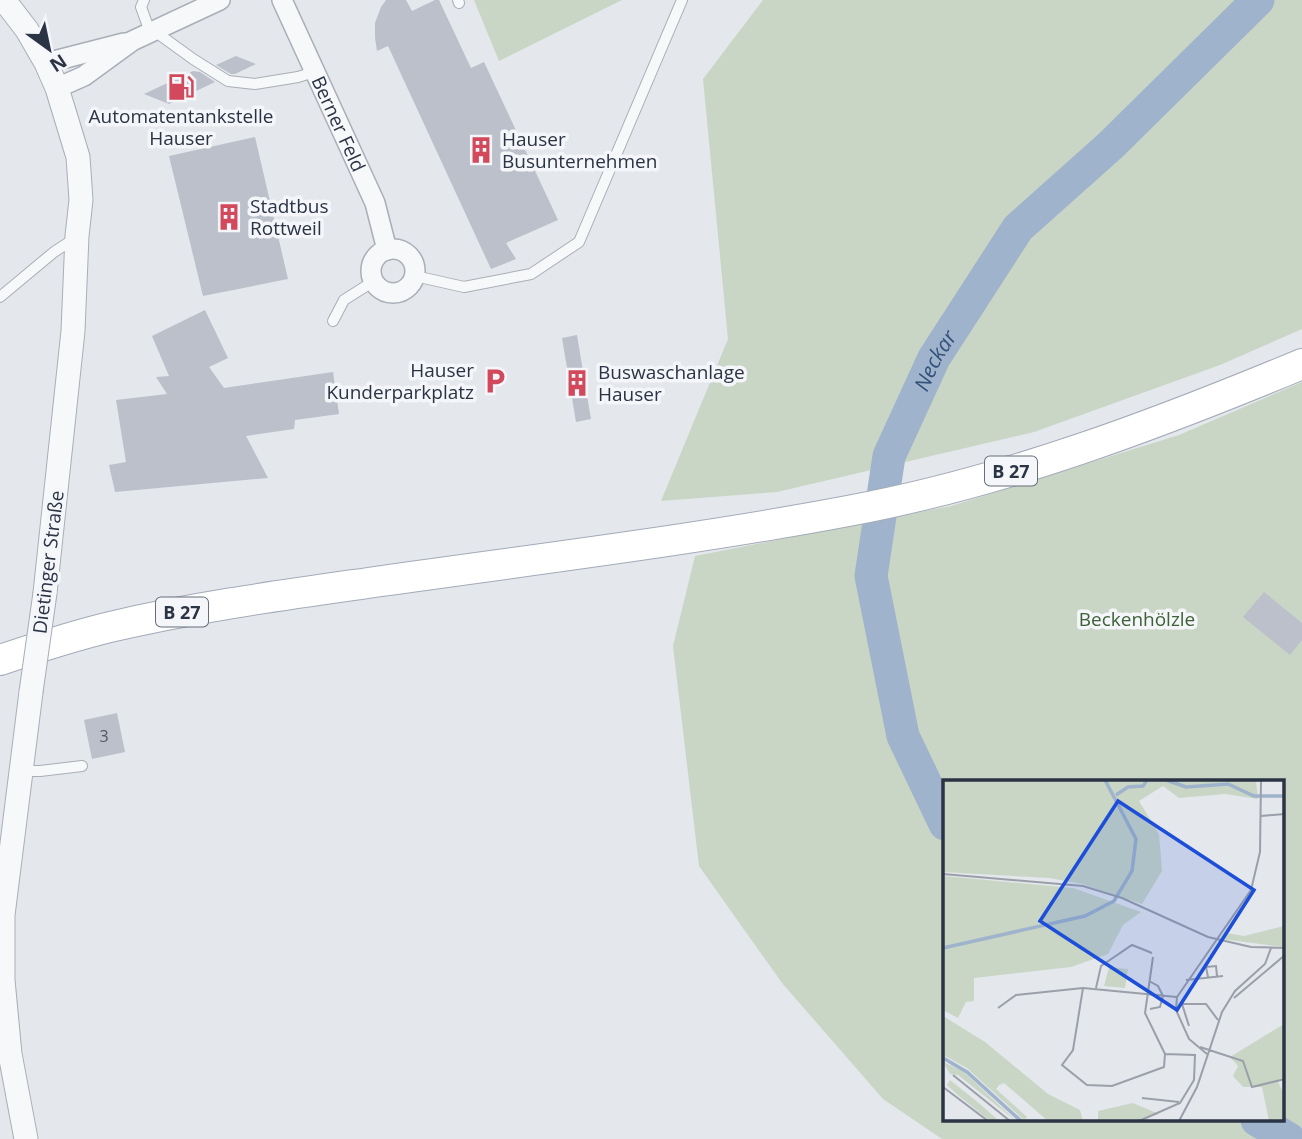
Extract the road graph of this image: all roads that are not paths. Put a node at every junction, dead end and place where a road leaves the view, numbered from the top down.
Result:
1 (4, 0) edge
2 (144, 0) edge
3 (220, 0) edge
4 (282, 0) edge
5 (682, 0) edge
6 (152, 31) junction
7 (132, 41) junction
8 (46, 63) junction
9 (314, 72) junction
10 (57, 88) junction
11 (77, 236) junction
12 (387, 250) junction
13 (415, 276) junction
14 (373, 281) junction
15 (0, 297) edge
16 (332, 321) dead end
17 (1302, 364) edge
18 (0, 660) edge
19 (82, 766) dead end
20 (21, 771) junction
21 (26, 1139) edge

1 - 8 street, Dietinger Straße
2 - 6 lane
3 - 6 street
4 - 9 street, Berner Feld
5 - 13 lane
6 - 7 street
6 - 9 lane
7 - 8 street
7 - 10 street
8 - 10 street, Dietinger Straße
9 - 12 street, Berner Feld
10 - 11 street, Dietinger Straße
11 - 15 lane
11 - 20 street, Dietinger Straße, bridge
12 - 13 street
12 - 14 street
13 - 14 street
14 - 16 lane
17 - 18 main road, B 27
19 - 20 lane
20 - 21 street, Dietinger Straße

